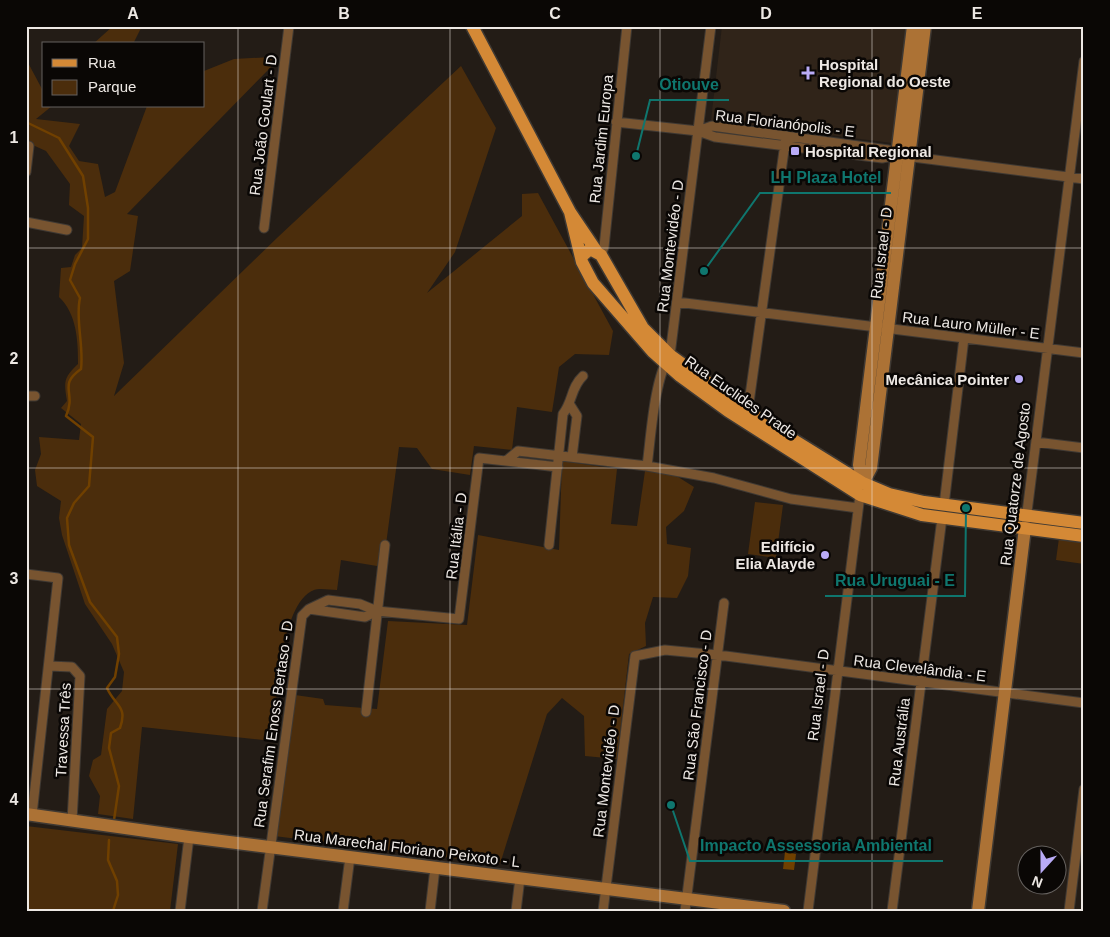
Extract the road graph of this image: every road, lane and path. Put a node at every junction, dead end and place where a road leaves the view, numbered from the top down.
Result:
1 (289, 26) edge
2 (472, 26) edge
3 (627, 26) edge
4 (711, 26) edge
5 (914, 26) edge
6 (926, 26) edge
7 (1084, 61) edge
8 (616, 122) junction
9 (698, 131) junction
10 (785, 141) junction
11 (29, 146) dead end
12 (903, 156) junction
13 (26, 172) edge
14 (1069, 177) junction
15 (1084, 179) edge
16 (570, 212) junction
17 (26, 222) edge
18 (264, 228) dead end
19 (68, 230) dead end
20 (599, 253) junction
21 (581, 258) junction
22 (614, 278) junction
23 (597, 287) junction
24 (677, 302) junction
25 (763, 313) junction
26 (882, 328) junction
27 (964, 338) junction
28 (1048, 348) junction
29 (1084, 353) edge
30 (667, 358) junction
31 (583, 376) dead end
32 (570, 405) junction
33 (564, 414) junction
34 (577, 416) junction
35 (747, 418) junction
36 (1036, 442) junction
37 (1084, 448) edge
38 (559, 456) junction
39 (572, 457) junction
40 (506, 461) junction
41 (647, 466) junction
42 (558, 467) junction
43 (860, 495) junction
44 (944, 505) junction
45 (942, 518) junction
46 (1026, 522) junction
47 (1084, 523) edge
48 (1084, 536) edge
49 (549, 544) dead end
50 (385, 545) dead end
51 (26, 574) edge
52 (724, 603) dead end
53 (378, 611) junction
54 (718, 655) junction
55 (635, 656) joint
56 (48, 666) junction
57 (838, 672) junction
58 (921, 682) junction
59 (1005, 693) junction
60 (1084, 703) edge
61 (366, 712) dead end
62 (1084, 789) edge
63 (29, 815) edge
64 (72, 821) junction
65 (189, 837) junction
66 (269, 847) junction
67 (350, 857) junction
68 (435, 868) junction
69 (520, 878) junction
70 (606, 889) junction
71 (686, 905) edge
72 (180, 911) edge
73 (262, 911) edge
74 (343, 911) edge
75 (430, 911) edge
76 (516, 911) edge
77 (603, 911) edge
78 (784, 911) edge
79 (808, 911) edge
80 (892, 911) edge
81 (978, 911) edge
82 (1069, 911) edge

1 - 18 street, Rua João Goulart - D
2 - 16 main road, Rua Euclides Prade
3 - 8 street, Rua Jardim Europa
4 - 9 street, Rua Montevidéo - D
5 - 12 street, Rua Israel - D
6 - 12 street, Rua Israel - D
7 - 14 street, Rua Quatorze de Agosto
8 - 9 street, Rua Florianópolis - E
8 - 20 street, Rua Jardim Europa
9 - 10 street, Rua Florianópolis - E
9 - 24 street, Rua Montevidéo - D
10 - 12 street, Rua Florianópolis - E
10 - 25 street
11 - 13 street
12 - 14 street, Rua Florianópolis - E
12 - 26 street, Rua Israel - D
14 - 15 street, Rua Florianópolis - E
14 - 28 street, Rua Quatorze de Agosto
16 - 20 main road, Rua Euclides Prade
16 - 21 main road, Rua Euclides Prade
17 - 19 street
20 - 21 main road
20 - 22 main road, Rua Euclides Prade
21 - 23 main road, Rua Euclides Prade
22 - 23 main road
22 - 30 main road, Rua Euclides Prade
23 - 30 main road, Rua Euclides Prade
24 - 25 street, Rua Lauro Müller - E
24 - 30 street, Rua Montevidéo - D
25 - 26 street, Rua Lauro Müller - E
25 - 35 street
26 - 27 street, Rua Lauro Müller - E
26 - 43 street, Rua Israel - D
27 - 28 street, Rua Lauro Müller - E
27 - 44 street
28 - 29 street, Rua Lauro Müller - E
28 - 36 street, Rua Quatorze de Agosto
30 - 35 main road, Rua Euclides Prade
30 - 41 street, Rua Montevidéo - D
31 - 32 street
32 - 33 street
32 - 34 street
33 - 34 street
33 - 38 street
34 - 39 street
35 - 43 main road, Rua Euclides Prade
36 - 37 street
36 - 46 street, Rua Quatorze de Agosto
38 - 39 street
38 - 40 street
38 - 42 street
39 - 41 street
40 - 42 street
40 - 53 street, Rua Itália - D
41 - 43 street
42 - 49 street
43 - 44 main road
43 - 45 main road
43 - 57 street, Rua Israel - D
44 - 46 main road
45 - 46 main road
45 - 58 street, Rua Austrália
46 - 47 main road
46 - 48 main road
46 - 59 street, Rua Quatorze de Agosto
50 - 53 street
51 - 56 street
52 - 54 street, Rua São Francisco - D
53 - 61 street
53 - 66 street, Rua Serafim Enoss Bertaso - D
54 - 55 street, Rua Clevelândia - E
54 - 57 street, Rua Clevelândia - E
54 - 71 street, Rua São Francisco - D
55 - 70 street, Rua Montevidéo - D
56 - 63 street
56 - 64 street, Travessa Três
57 - 58 street, Rua Clevelândia - E
57 - 79 street, Rua Israel - D
58 - 59 street, Rua Clevelândia - E
58 - 80 street, Rua Austrália
59 - 60 street, Rua Clevelândia - E
59 - 81 street, Rua Quatorze de Agosto
62 - 82 street
63 - 64 street, Rua Marechal Floriano Peixoto - L
64 - 65 street, Rua Marechal Floriano Peixoto - L
65 - 66 street, Rua Marechal Floriano Peixoto - L
65 - 72 street
66 - 67 street, Rua Marechal Floriano Peixoto - L
66 - 73 street, Rua Serafim Enoss Bertaso - D
67 - 68 street, Rua Marechal Floriano Peixoto - L
67 - 74 street
68 - 69 street, Rua Marechal Floriano Peixoto - L
68 - 75 street
69 - 70 street, Rua Marechal Floriano Peixoto - L
69 - 76 street
70 - 71 street, Rua Marechal Floriano Peixoto - L
70 - 77 street, Rua Montevidéo - D
71 - 78 street, Rua Marechal Floriano Peixoto - L

